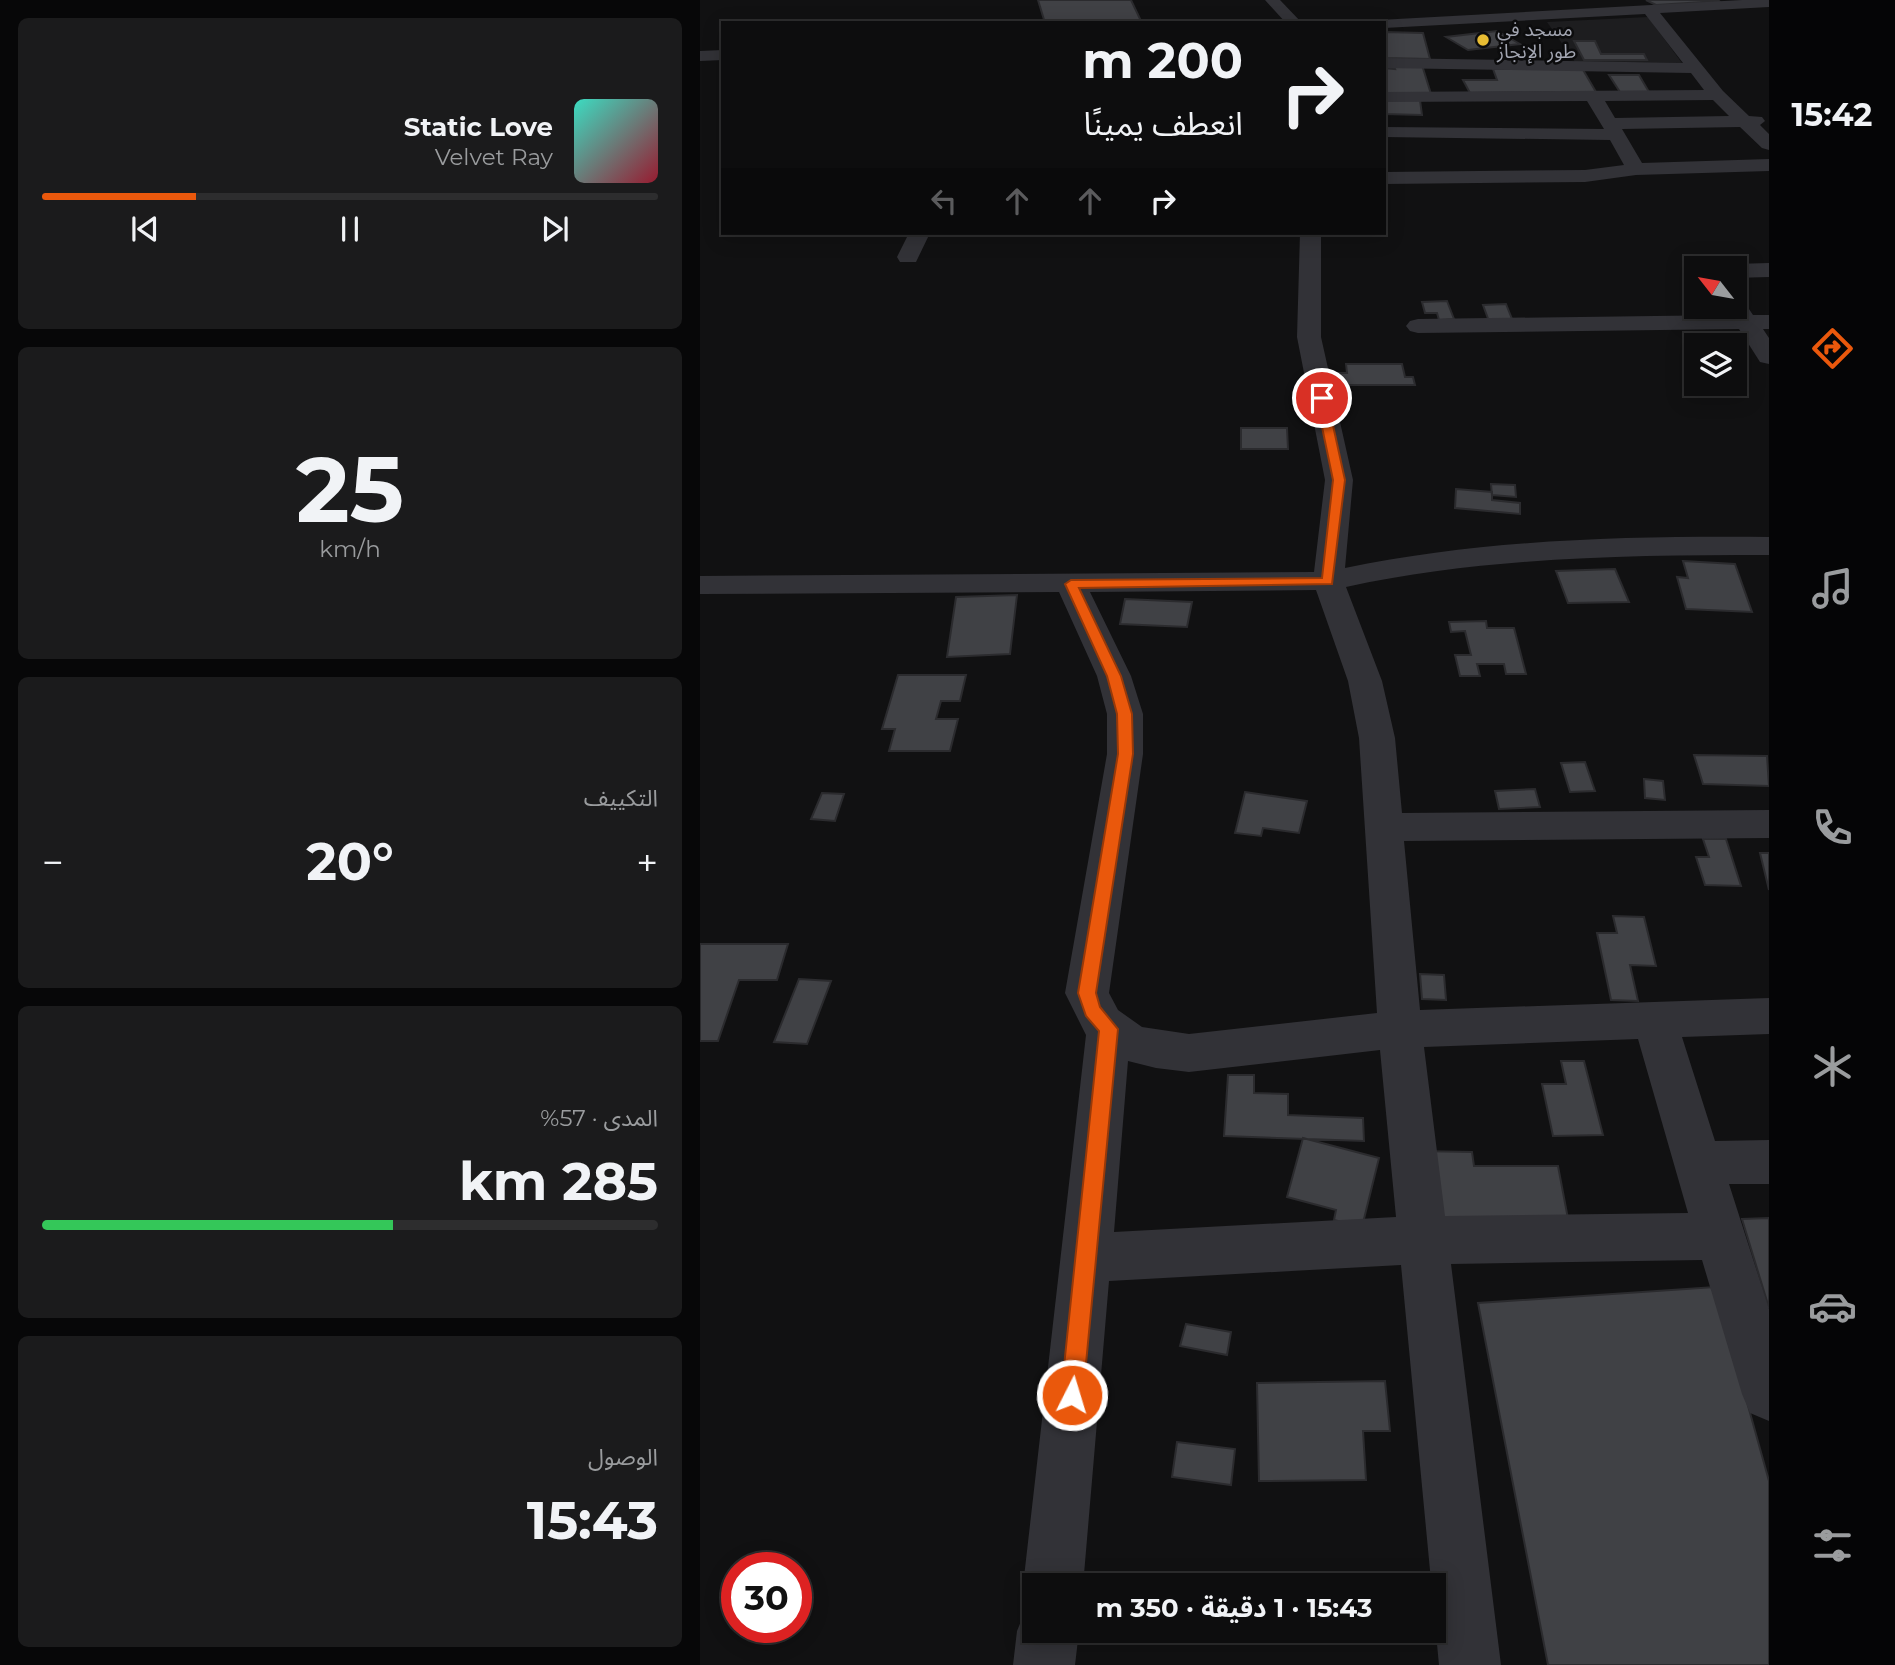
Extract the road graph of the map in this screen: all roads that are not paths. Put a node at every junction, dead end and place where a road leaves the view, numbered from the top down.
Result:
1 (1272, 0) edge
2 (1526, 0) edge
3 (1737, 2) edge
4 (1769, 3) edge
5 (1650, 10) junction
6 (1385, 15) edge
7 (1550, 16) junction
8 (1293, 21) edge
9 (1435, 42) junction
10 (721, 55) edge
11 (700, 56) edge
12 (721, 61) edge
13 (700, 62) edge
14 (1386, 62) edge
15 (1693, 68) junction
16 (1592, 96) junction
17 (1720, 97) junction
18 (1386, 98) edge
19 (1745, 100) dead end
20 (1454, 115) junction
21 (1746, 121) junction
22 (1769, 121) edge
23 (1613, 130) junction
24 (1386, 132) edge
25 (1769, 144) edge
26 (1769, 165) edge
27 (1636, 169) junction
28 (1474, 177) junction
29 (1386, 178) edge
30 (918, 235) edge
31 (1310, 235) edge
32 (908, 257) dead end
33 (1769, 270) edge
34 (1747, 271) edge
35 (1750, 316) edge
36 (1418, 326) dead end
37 (1769, 357) edge
38 (1769, 546) edge
39 (1328, 581) junction
40 (1071, 584) junction
41 (700, 585) edge
42 (1769, 824) edge
43 (1385, 827) junction
44 (1769, 1016) edge
45 (1654, 1020) junction
46 (1109, 1029) junction
47 (1400, 1029) junction
48 (1769, 1162) edge
49 (1698, 1163) junction
50 (1720, 1236) junction
51 (1423, 1240) junction
52 (1085, 1258) junction
53 (1769, 1394) edge
54 (1053, 1573) edge
55 (1047, 1643) edge
56 (1044, 1665) edge
57 (1470, 1665) edge

1 - 8 street
2 - 7 street
3 - 4 street
3 - 5 street
5 - 7 street
5 - 15 street
6 - 9 street
7 - 9 street
9 - 14 street
9 - 15 street
9 - 20 street
10 - 11 street
12 - 13 street
15 - 17 street
16 - 17 street
16 - 20 street
16 - 23 street
17 - 19 street
17 - 21 street
18 - 20 street
20 - 23 street
20 - 24 street
20 - 28 street
21 - 22 street
21 - 23 street
21 - 25 street
23 - 27 street
26 - 27 street
27 - 28 street
28 - 29 street
30 - 32 street
31 - 39 street
33 - 34 street
35 - 36 street
35 - 37 street
38 - 39 street
39 - 40 street
39 - 43 street
40 - 41 street
40 - 46 street
42 - 43 street
43 - 47 street
44 - 45 street
45 - 47 street
45 - 49 street
46 - 47 street
46 - 52 street
47 - 51 street
48 - 49 street
49 - 50 street
50 - 51 street
50 - 53 street
51 - 52 street
51 - 57 street
52 - 54 street
55 - 56 street

